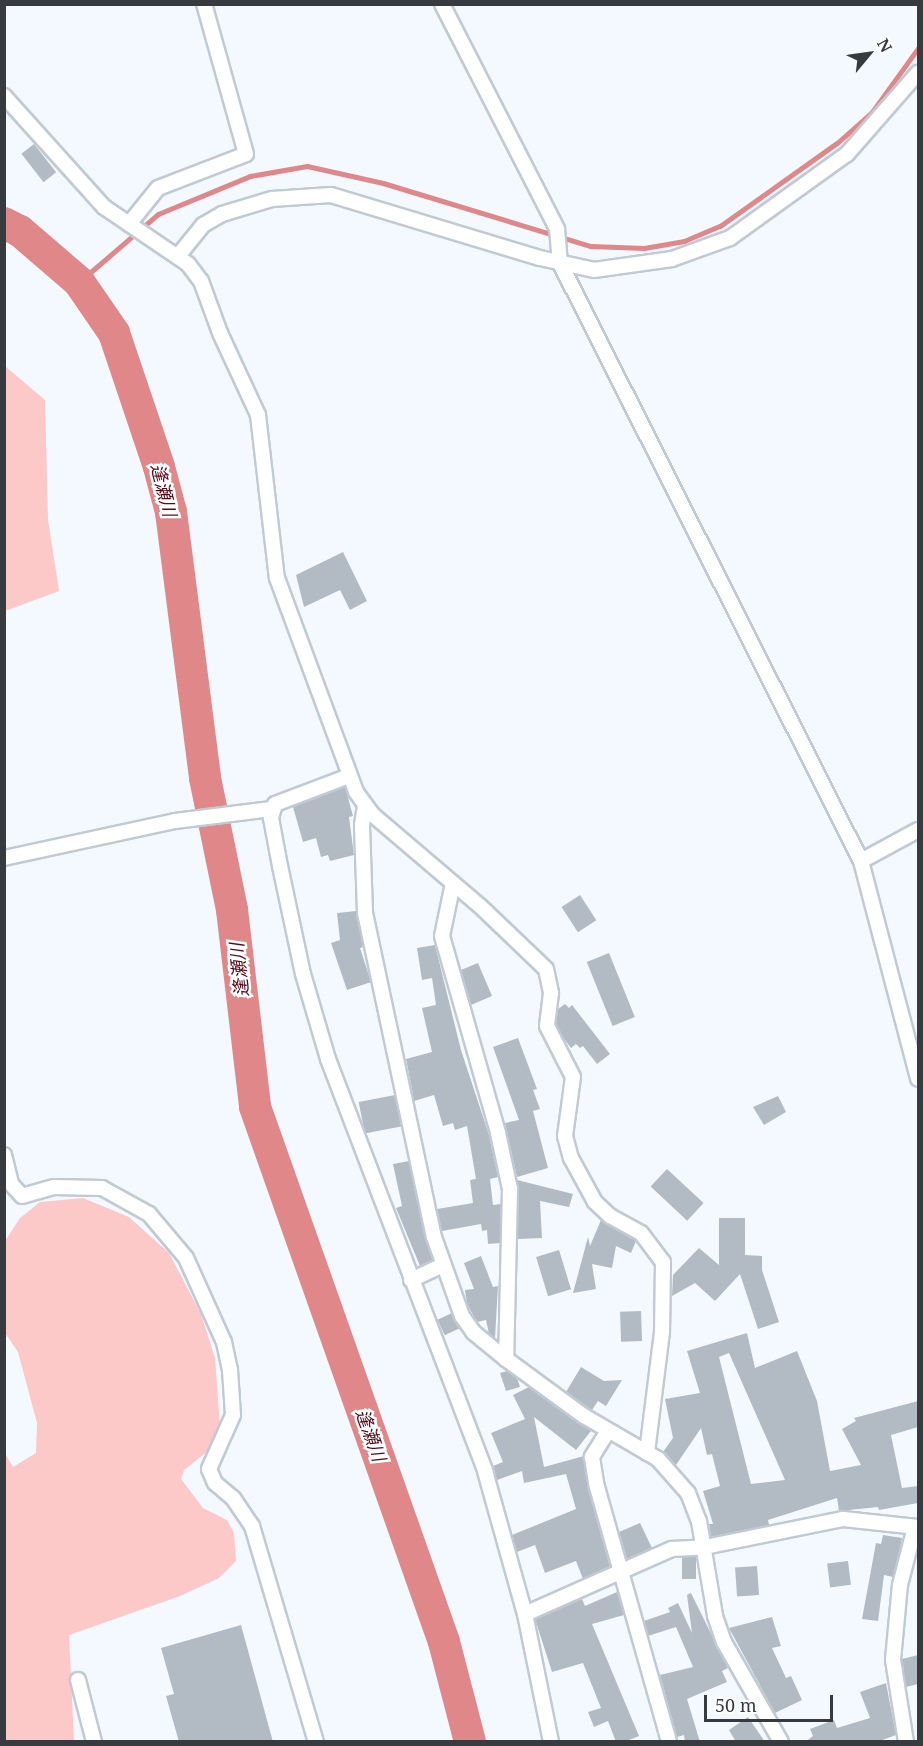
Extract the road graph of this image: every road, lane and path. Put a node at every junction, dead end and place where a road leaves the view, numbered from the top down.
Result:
1 (204, 4) edge
2 (442, 4) edge
3 (918, 73) edge
4 (4, 96) edge
5 (131, 225) junction
6 (178, 256) junction
7 (560, 263) junction
8 (349, 776) junction
9 (365, 806) junction
10 (264, 810) junction
11 (918, 830) edge
12 (4, 858) edge
13 (861, 861) junction
14 (453, 884) junction
15 (918, 1079) edge
16 (4, 1155) edge
17 (442, 1265) junction
18 (411, 1280) junction
19 (506, 1359) junction
20 (608, 1431) junction
21 (647, 1453) junction
22 (916, 1527) edge
23 (705, 1547) junction
24 (621, 1570) junction
25 (525, 1614) junction
26 (78, 1680) dead end
27 (94, 1742) edge
28 (316, 1742) edge
29 (551, 1742) edge
30 (669, 1742) edge
31 (781, 1742) edge
32 (906, 1742) edge

1 - 5 street
2 - 7 street
3 - 7 street
4 - 5 street
5 - 6 street
6 - 7 street
6 - 8 street
7 - 13 street
8 - 9 street
8 - 10 street
9 - 14 street
9 - 17 street
10 - 12 street
10 - 18 street
11 - 13 street
13 - 15 street
14 - 19 street
14 - 21 street
16 - 28 street
17 - 18 street
17 - 19 street
18 - 25 street
19 - 20 street
20 - 21 street
20 - 24 street
21 - 23 street
22 - 23 street
22 - 32 street
23 - 24 street
23 - 31 street
24 - 25 street
24 - 30 street
25 - 29 street
26 - 27 street

